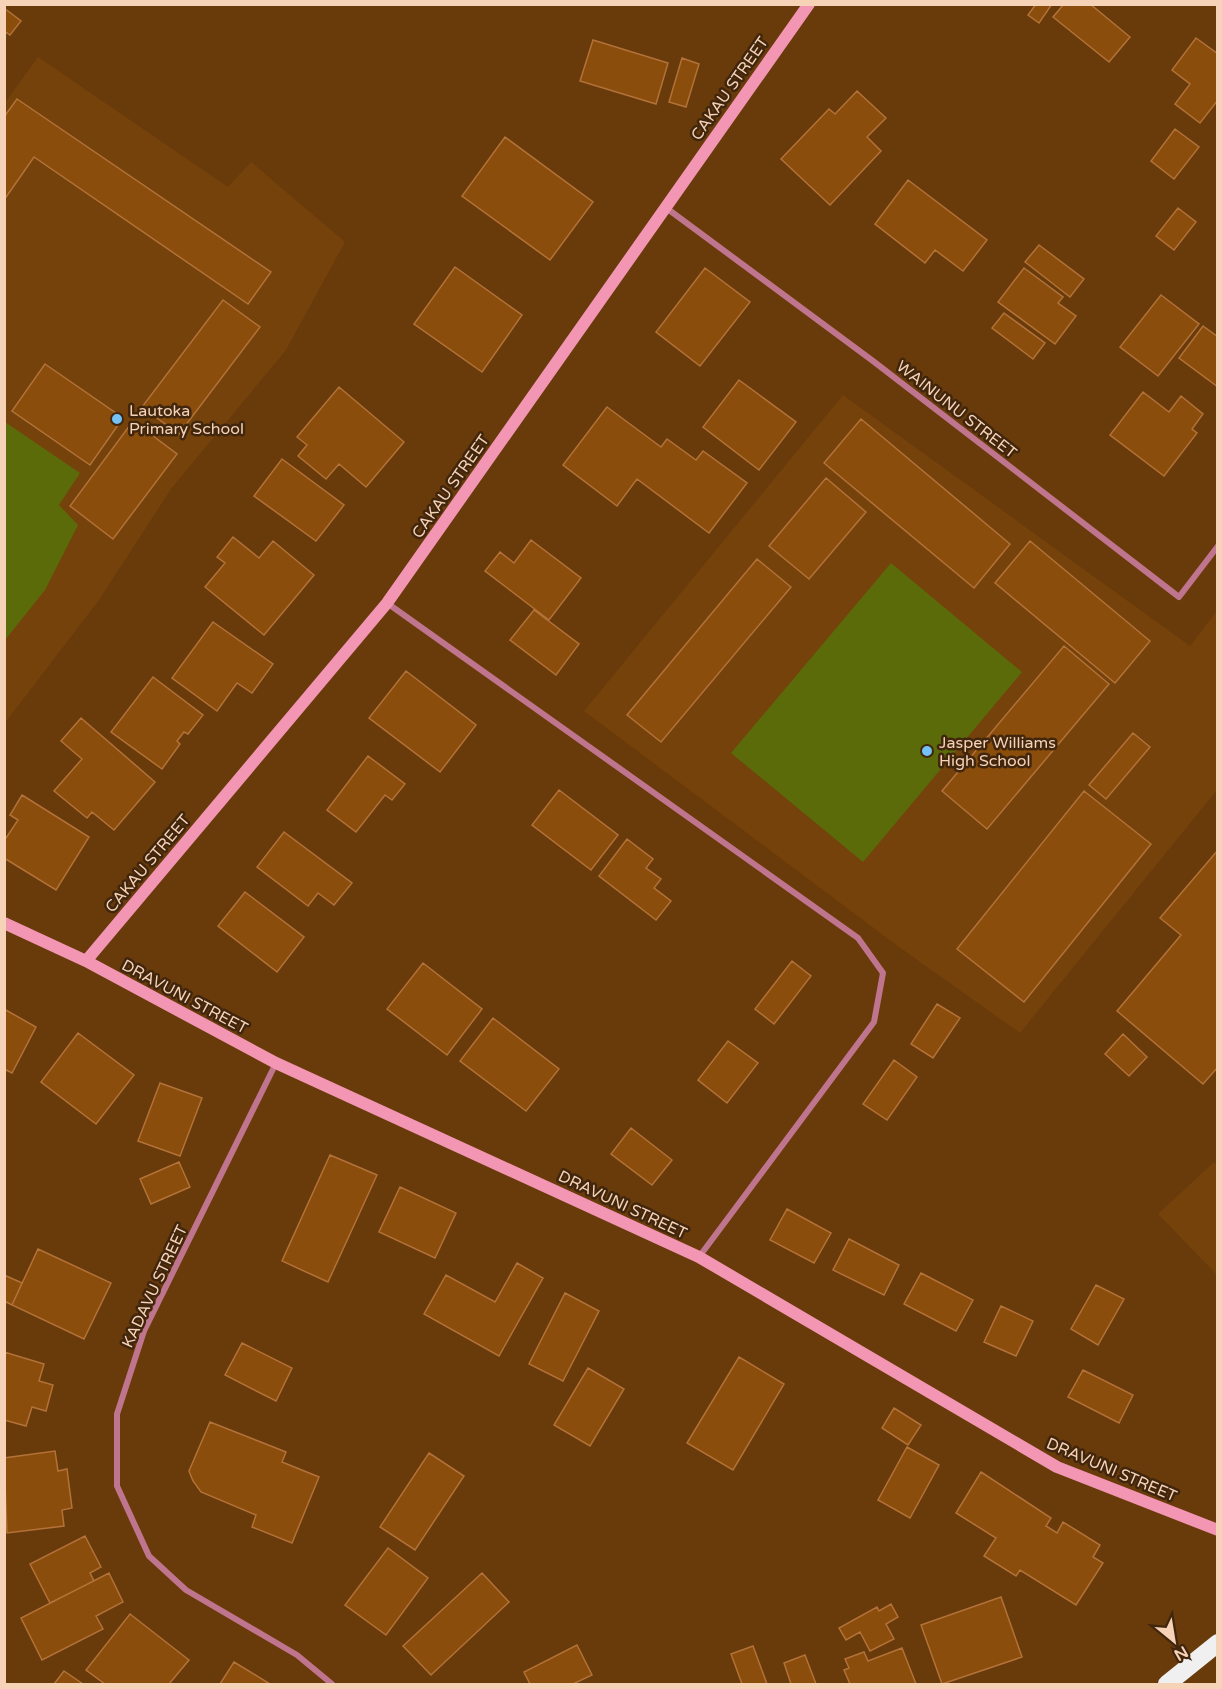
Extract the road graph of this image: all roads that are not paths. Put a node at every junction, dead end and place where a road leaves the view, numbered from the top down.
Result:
1 (808, 4) edge
2 (665, 207) junction
3 (1218, 546) edge
4 (387, 603) junction
5 (4, 923) edge
6 (86, 961) junction
7 (276, 1063) junction
8 (699, 1257) junction
9 (1218, 1530) edge
10 (1218, 1643) edge
11 (332, 1684) edge
12 (1167, 1684) edge

1 - 2 main road, CAKAU STREET
2 - 3 street, WAINUNU STREET
2 - 4 main road, CAKAU STREET
4 - 6 main road, CAKAU STREET
4 - 8 street
5 - 6 main road, DRAVUNI STREET
6 - 7 main road, DRAVUNI STREET
7 - 8 main road, DRAVUNI STREET
7 - 11 street, KADAVU STREET
8 - 9 main road, DRAVUNI STREET
10 - 12 highway

